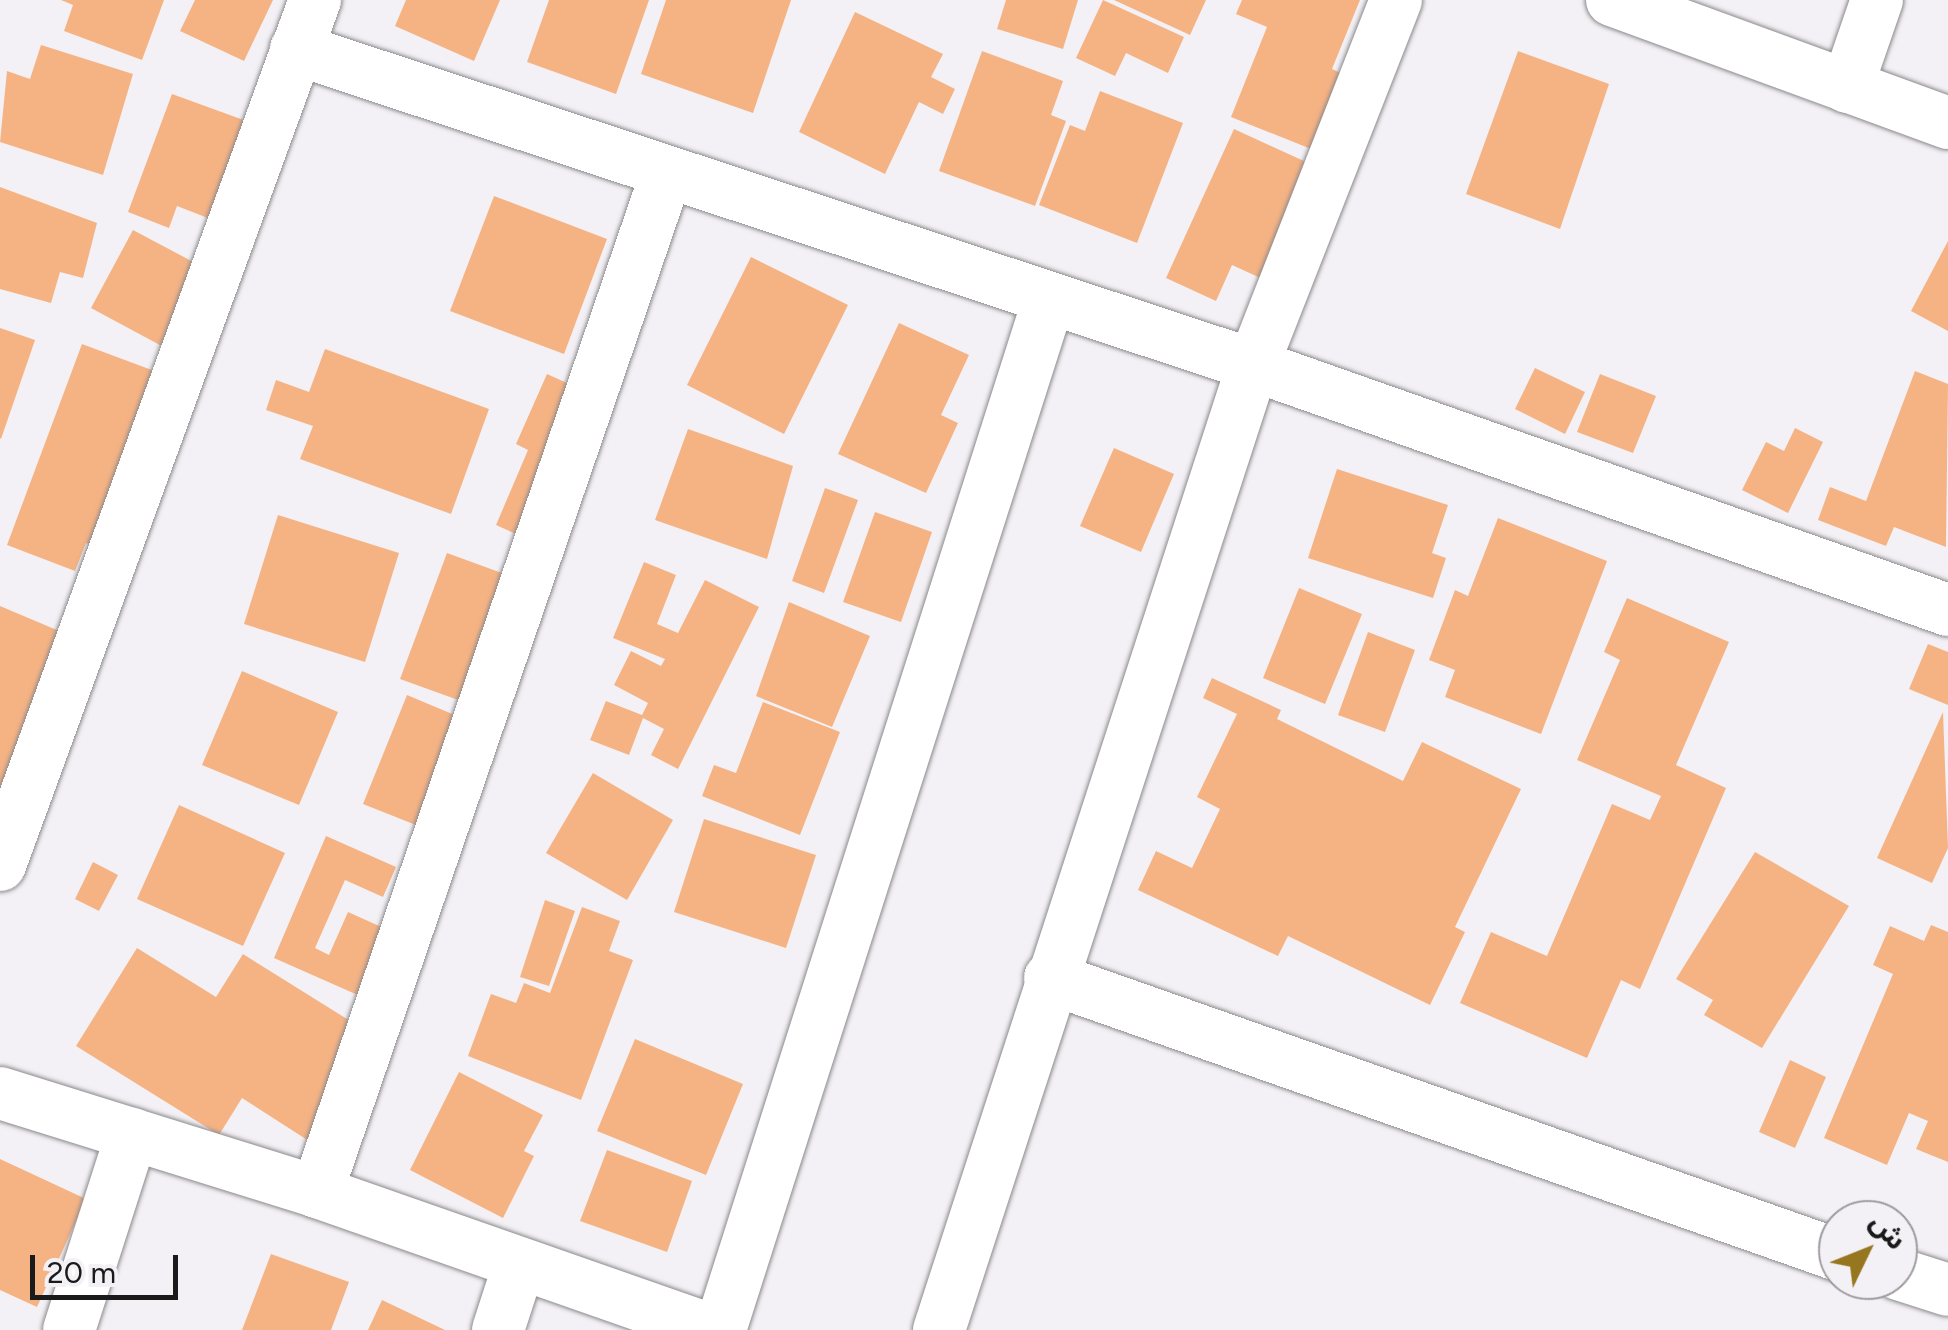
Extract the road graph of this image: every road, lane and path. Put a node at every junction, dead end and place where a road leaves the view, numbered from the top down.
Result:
1 (314, 0) edge
2 (1396, 0) edge
3 (1612, 0) edge
4 (1876, 0) edge
5 (296, 48) junction
6 (1847, 87) junction
7 (1948, 123) edge
8 (666, 175) junction
9 (1049, 298) junction
10 (1253, 364) junction
11 (1948, 610) edge
12 (0, 865) edge
13 (1050, 978) junction
14 (0, 1093) edge
15 (132, 1134) junction
16 (317, 1192) junction
17 (1818, 1247) edge
18 (518, 1268) junction
19 (1918, 1280) edge
20 (1948, 1290) edge
21 (69, 1330) edge
22 (498, 1330) edge
23 (710, 1330) edge
24 (720, 1330) edge
25 (938, 1330) edge

1 - 5 street
2 - 10 street
3 - 6 street
4 - 6 street
5 - 8 street
5 - 12 street
6 - 7 street
8 - 9 street
8 - 16 street
9 - 10 street
9 - 24 street
10 - 11 street
10 - 13 street
13 - 17 street
13 - 25 street
14 - 15 street
15 - 16 street
15 - 21 street
16 - 18 street
18 - 22 street
18 - 23 street
19 - 20 street

